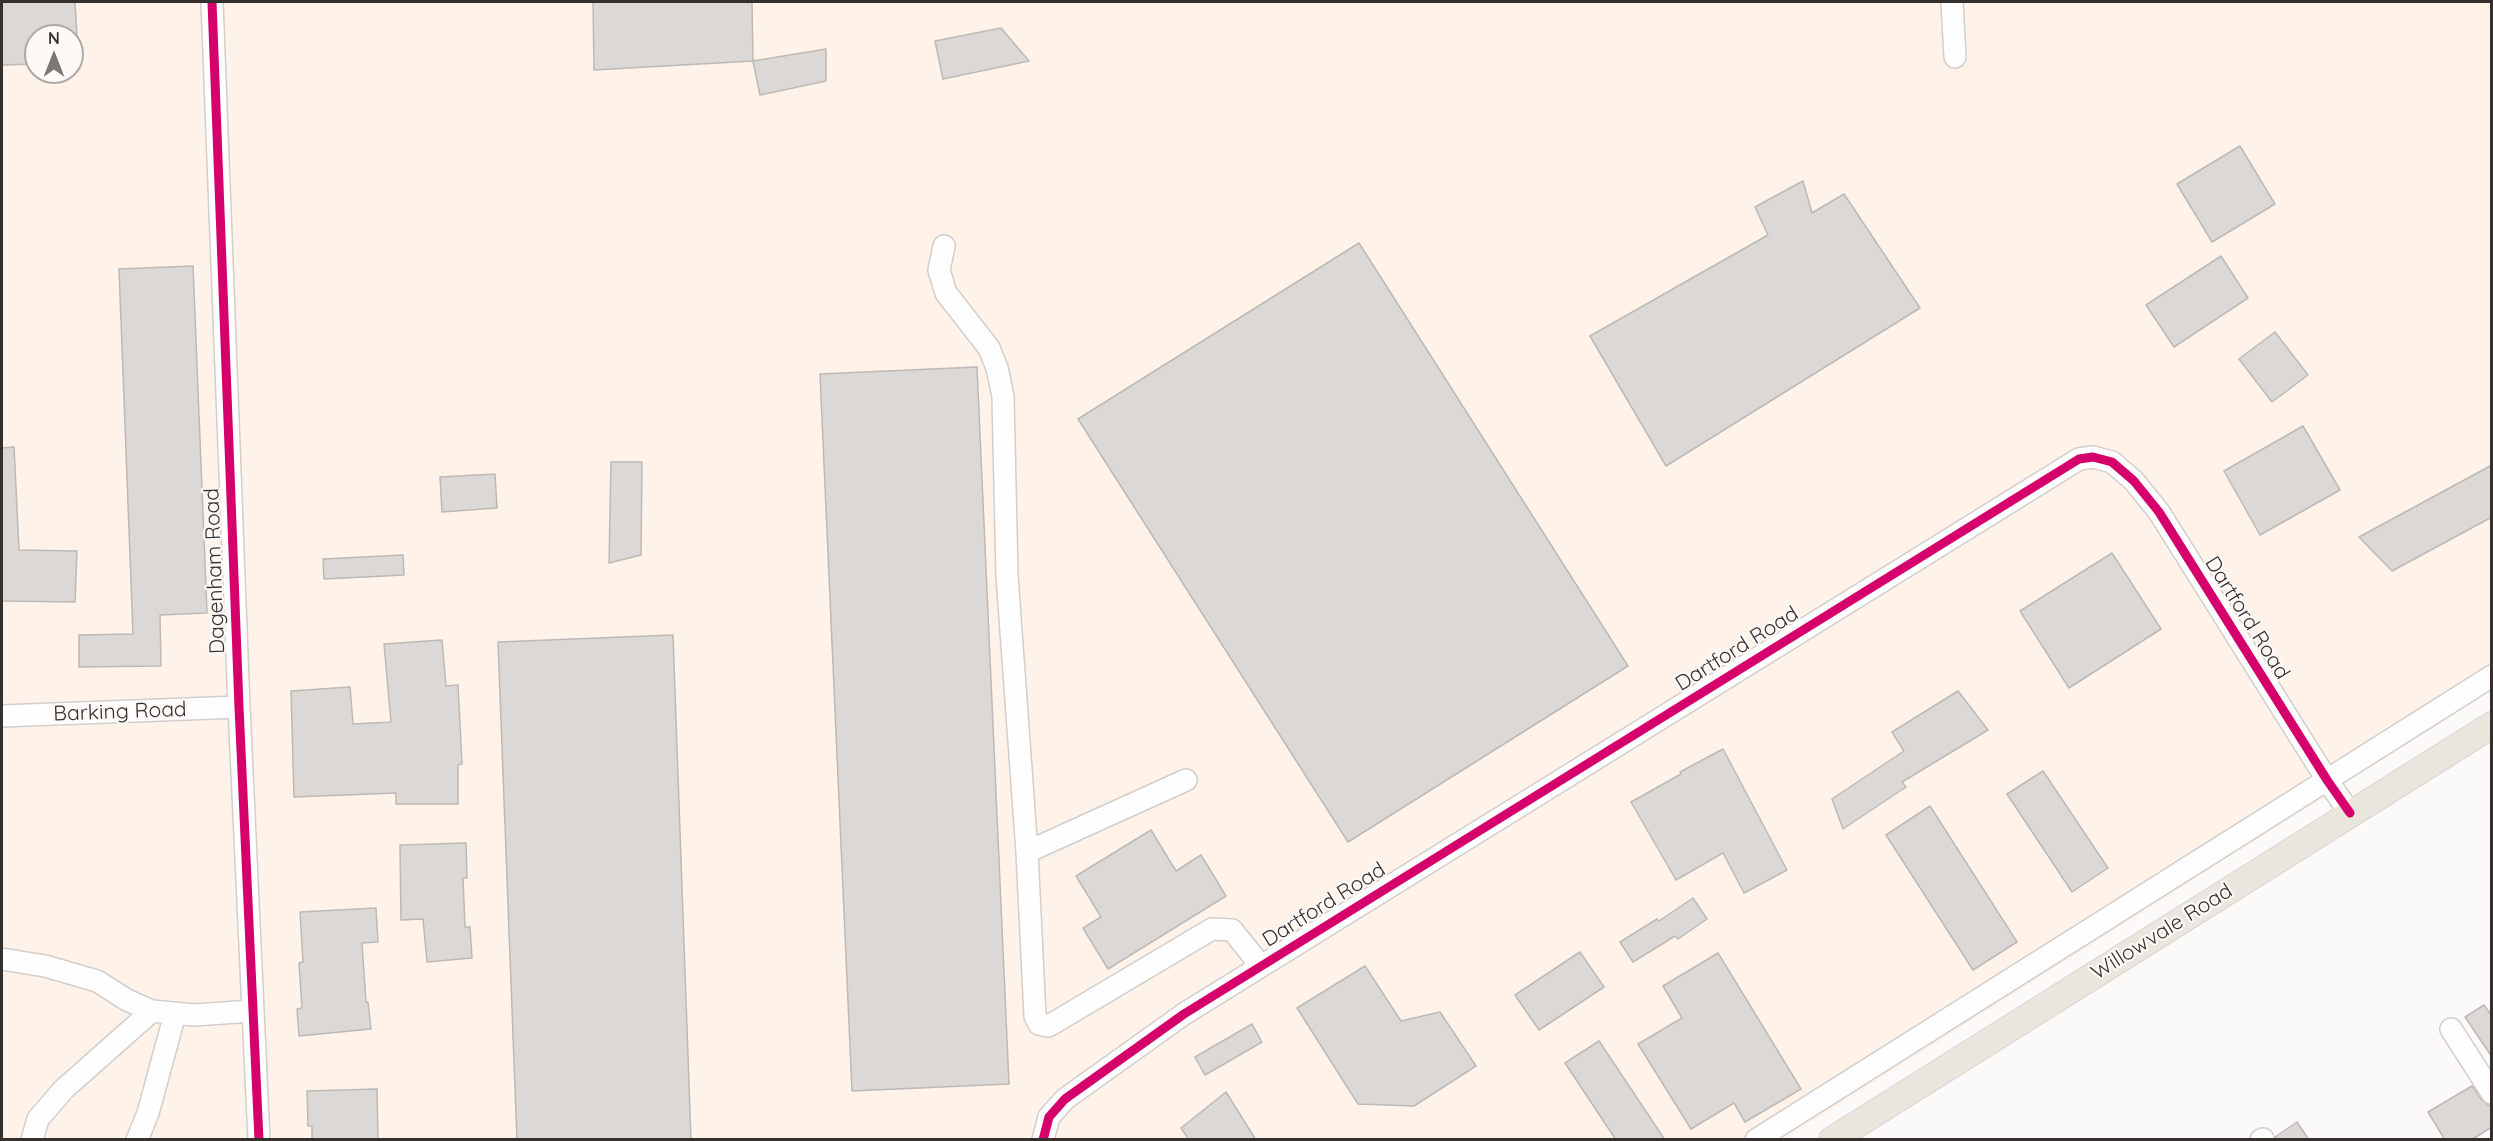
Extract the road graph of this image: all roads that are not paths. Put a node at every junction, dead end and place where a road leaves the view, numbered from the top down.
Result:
1 (212, 2) edge
2 (1952, 2) edge
3 (1955, 57) dead end
4 (944, 246) dead end
5 (2492, 676) edge
6 (239, 707) junction
7 (2, 716) edge
8 (2492, 725) edge
9 (1186, 780) dead end
10 (2327, 780) junction
11 (2350, 813) junction
12 (1027, 852) junction
13 (2, 959) edge
14 (1261, 966) junction
15 (152, 1011) junction
16 (253, 1011) junction
17 (175, 1014) junction
18 (2451, 1029) dead end
19 (2492, 1094) edge
20 (1043, 1136) edge
21 (32, 1140) edge
22 (137, 1140) edge
23 (259, 1140) edge
24 (1756, 1140) edge
25 (1832, 1140) edge

1 - 6 street, Dagenham Road
2 - 3 street
4 - 12 street
5 - 10 street
6 - 7 street, Barking Road
6 - 16 street, Dagenham Road
8 - 11 main road, Willowvale Road
9 - 12 street
10 - 11 street, Dartford Road
10 - 14 street, Dartford Road
10 - 24 street
11 - 25 main road, Willowvale Road
12 - 14 street
13 - 15 street
14 - 20 street, Dartford Road
15 - 17 street
15 - 21 street
16 - 17 street
16 - 23 street, Dagenham Road
17 - 22 street
18 - 19 street

